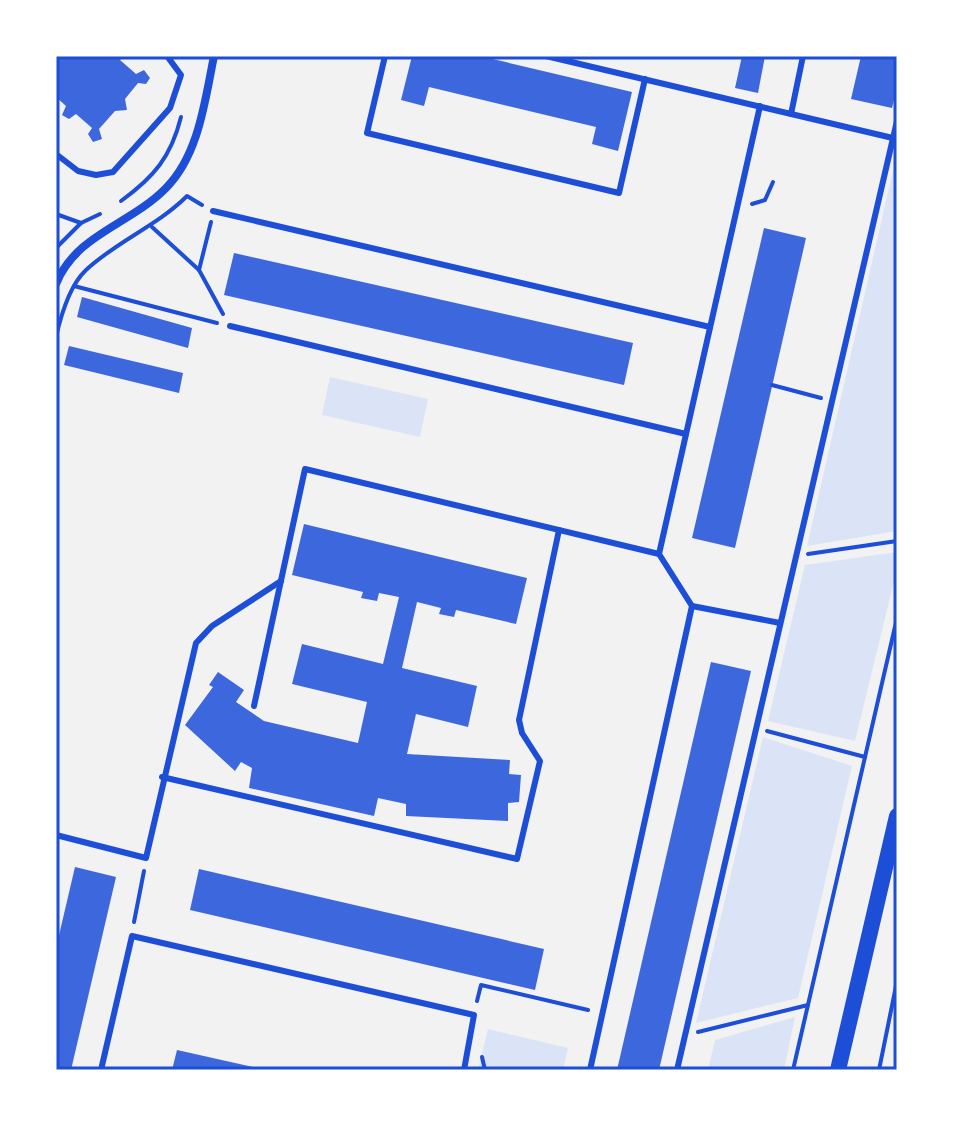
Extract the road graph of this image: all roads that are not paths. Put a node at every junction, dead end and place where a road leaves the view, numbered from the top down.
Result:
1 (167, 56) edge
2 (214, 56) edge
3 (385, 56) edge
4 (546, 56) edge
5 (803, 56) edge
6 (645, 79) junction
7 (760, 106) junction
8 (791, 114) junction
9 (897, 121) edge
10 (895, 138) edge
11 (56, 154) edge
12 (213, 211) road end
13 (56, 284) edge
14 (230, 326) road end
15 (710, 327) junction
16 (686, 434) junction
17 (559, 530) junction
18 (659, 554) junction
19 (281, 581) junction
20 (692, 606) junction
21 (780, 623) junction
22 (254, 706) dead end
23 (162, 777) junction
24 (897, 816) edge
25 (56, 835) edge
26 (101, 1070) edge
27 (464, 1070) edge
28 (590, 1070) edge
29 (677, 1070) edge
30 (838, 1070) edge

1 - 11 lane
2 - 13 street
3 - 6 lane
4 - 6 lane
5 - 8 lane
6 - 7 lane
7 - 8 lane
7 - 15 lane
8 - 10 lane
9 - 10 lane
10 - 21 lane
12 - 15 lane
14 - 16 lane
15 - 16 lane
16 - 18 lane
17 - 18 lane
17 - 19 lane
17 - 23 lane
18 - 20 lane
19 - 22 lane
19 - 23 lane
20 - 21 lane
20 - 28 lane
21 - 29 lane
23 - 25 lane
24 - 30 main road
26 - 27 lane

